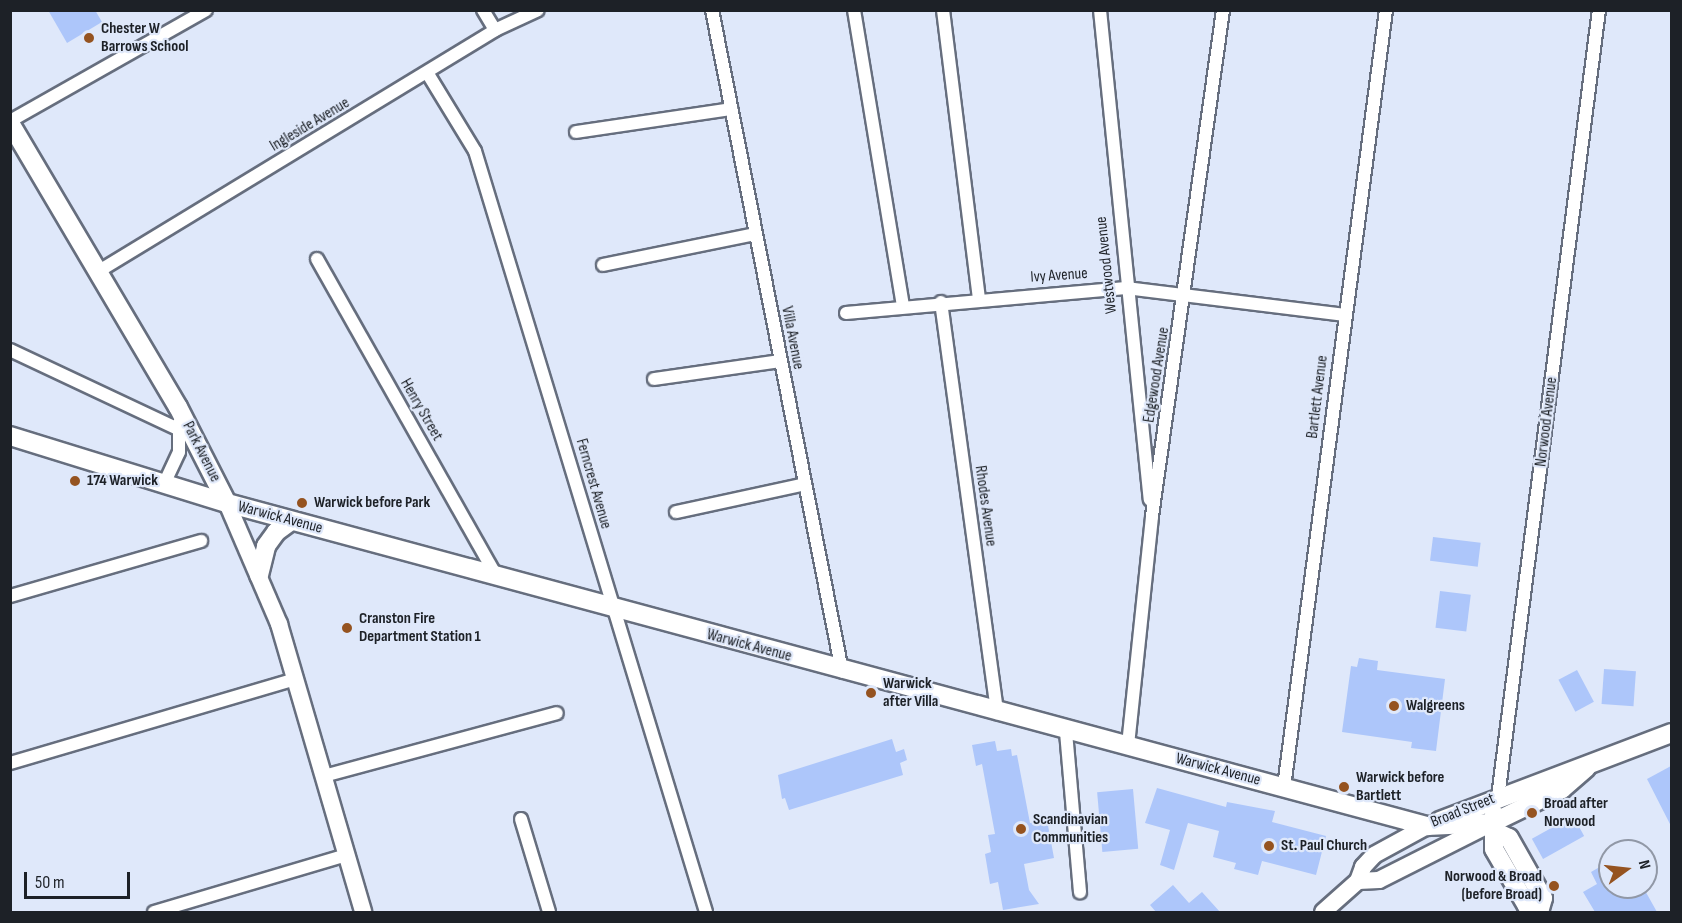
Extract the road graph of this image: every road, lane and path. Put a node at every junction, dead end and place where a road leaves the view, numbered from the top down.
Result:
1 (207, 10) edge
2 (483, 10) edge
3 (538, 10) edge
4 (712, 10) edge
5 (854, 10) edge
6 (943, 10) edge
7 (1100, 10) edge
8 (1223, 10) edge
9 (1386, 10) edge
10 (1599, 10) edge
11 (495, 30) junction
12 (428, 74) junction
13 (731, 109) junction
14 (10, 122) edge
15 (576, 132) dead end
16 (755, 234) junction
17 (317, 259) dead end
18 (603, 265) dead end
19 (99, 271) junction
20 (1126, 288) junction
21 (1186, 295) junction
22 (979, 299) junction
23 (940, 302) junction
24 (903, 305) junction
25 (846, 313) dead end
26 (1345, 315) junction
27 (10, 350) edge
28 (780, 361) junction
29 (654, 379) dead end
30 (178, 407) junction
31 (180, 430) junction
32 (10, 436) edge
33 (165, 482) junction
34 (805, 484) junction
35 (227, 503) junction
36 (676, 512) dead end
37 (1152, 516) junction
38 (291, 521) junction
39 (201, 541) dead end
40 (259, 575) junction
41 (497, 577) junction
42 (10, 596) edge
43 (612, 609) junction
44 (842, 671) junction
45 (295, 679) junction
46 (557, 713) dead end
47 (997, 713) junction
48 (1066, 732) junction
49 (1671, 733) edge
50 (1128, 745) junction
51 (10, 763) edge
52 (1586, 768) junction
53 (324, 776) junction
54 (1284, 787) junction
55 (1498, 798) junction
56 (521, 819) dead end
57 (1427, 826) junction
58 (1494, 827) junction
59 (346, 855) junction
60 (1358, 881) junction
61 (1080, 892) dead end
62 (154, 912) edge
63 (363, 912) edge
64 (549, 912) edge
65 (706, 912) edge
66 (1323, 912) edge
67 (1540, 912) edge

1 - 14 street
2 - 11 street
3 - 11 street, Ingleside Avenue
4 - 13 street, Villa Avenue
5 - 24 street
6 - 22 street
7 - 20 street, Westwood Avenue
8 - 21 street, Edgewood Avenue
9 - 26 street, Bartlett Avenue
10 - 55 street, Norwood Avenue
11 - 12 street, Ingleside Avenue
12 - 19 street, Ingleside Avenue
12 - 43 street, Ferncrest Avenue
13 - 15 street
13 - 16 street, Villa Avenue
14 - 19 main road, Park Avenue
16 - 18 street
16 - 28 street, Villa Avenue
17 - 41 street, Henry Street
19 - 30 main road, Park Avenue
20 - 21 street, Ivy Avenue
20 - 22 street, Ivy Avenue
20 - 37 street, Westwood Avenue
21 - 26 street, Ivy Avenue
21 - 37 street, Edgewood Avenue
22 - 23 street, Ivy Avenue
23 - 24 street, Ivy Avenue
23 - 47 street, Rhodes Avenue
24 - 25 street, Ivy Avenue
26 - 54 street, Bartlett Avenue
27 - 31 street
28 - 29 street
28 - 34 street, Villa Avenue
30 - 31 street
30 - 35 main road, Park Avenue
31 - 33 street
32 - 33 main road, Warwick Avenue
33 - 35 main road, Warwick Avenue
34 - 36 street
34 - 44 street, Villa Avenue
35 - 38 main road, Warwick Avenue
35 - 40 main road, Park Avenue
37 - 50 street, Edgewood Avenue
38 - 40 main road
38 - 41 main road, Warwick Avenue
39 - 42 street
40 - 45 main road, Park Avenue
41 - 43 main road, Warwick Avenue
43 - 44 main road, Warwick Avenue
43 - 65 street, Ferncrest Avenue
44 - 47 main road, Warwick Avenue
45 - 51 street
45 - 53 main road, Park Avenue
46 - 53 street
47 - 48 main road, Warwick Avenue
48 - 50 main road, Warwick Avenue
48 - 61 street
49 - 52 main road, Broad Street
50 - 54 main road, Warwick Avenue
52 - 55 main road, Broad Street
52 - 58 main road, Broad Street
53 - 59 main road, Park Avenue
54 - 57 main road, Warwick Avenue
55 - 57 main road, Broad Street
55 - 58 main road, Norwood Avenue
56 - 64 street
57 - 58 main road, Warwick Avenue
57 - 60 main road, Broad Street
58 - 60 main road, Broad Street
58 - 67 main road
59 - 62 street
59 - 63 main road, Park Avenue
60 - 66 main road, Broad Street

